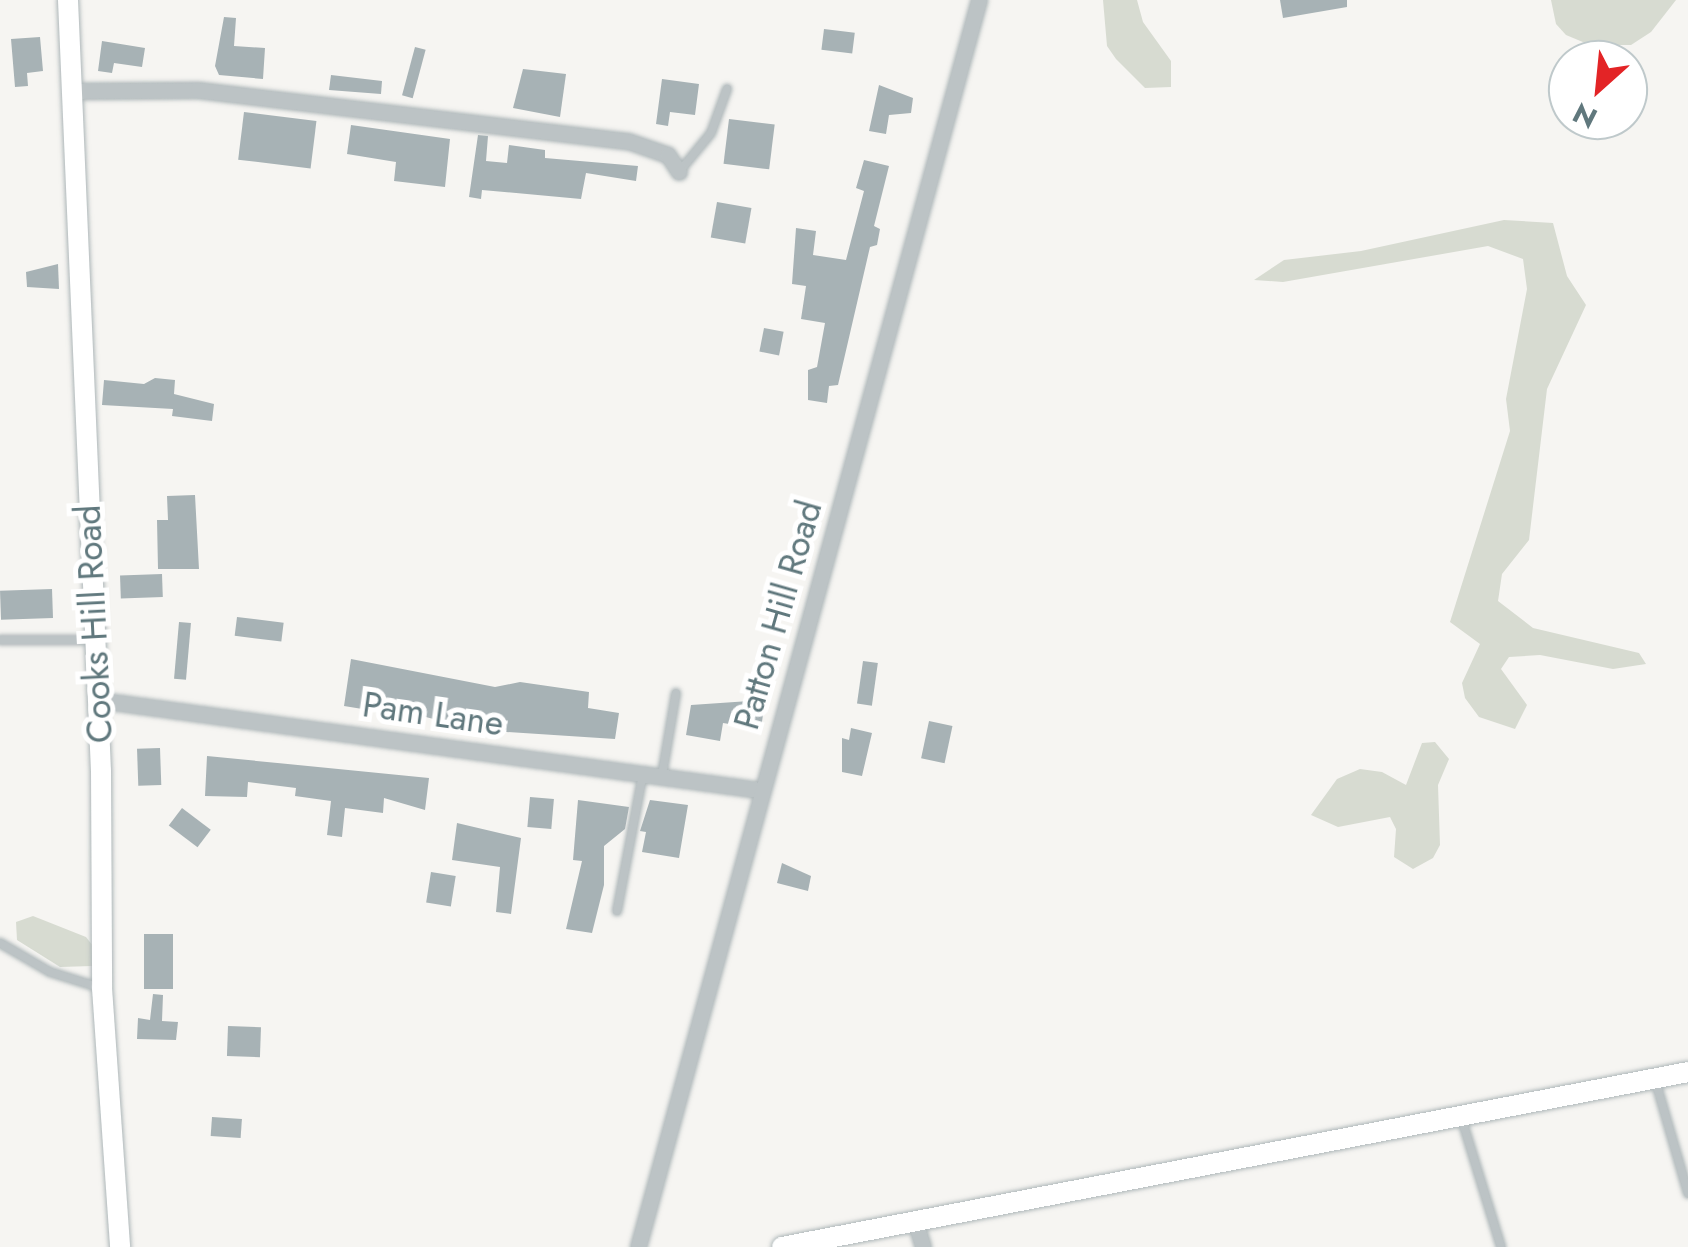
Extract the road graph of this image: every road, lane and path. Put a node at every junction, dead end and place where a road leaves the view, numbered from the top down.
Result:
1 (68, 0) edge
2 (979, 0) edge
3 (728, 89) dead end
4 (73, 91) junction
5 (679, 172) joint
6 (0, 640) edge
7 (92, 640) junction
8 (676, 692) dead end
9 (98, 700) junction
10 (643, 772) junction
11 (662, 775) junction
12 (759, 790) junction
13 (617, 911) dead end
14 (0, 943) edge
15 (102, 988) junction
16 (1688, 1072) edge
17 (1655, 1078) junction
18 (1461, 1116) junction
19 (1688, 1193) edge
20 (916, 1224) junction
21 (120, 1247) edge
22 (638, 1247) edge
23 (782, 1247) edge
24 (923, 1247) edge
25 (1501, 1247) edge

1 - 4 street, Cooks Hill Road
2 - 12 street, Patton Hill Road
3 - 5 lane
4 - 5 street
4 - 7 street, Cooks Hill Road
6 - 7 lane
7 - 9 street, Cooks Hill Road
8 - 11 lane
9 - 10 street, Pam Lane
9 - 15 street, Cooks Hill Road
10 - 11 street, Pam Lane
10 - 13 lane
11 - 12 street, Pam Lane
12 - 22 street, Patton Hill Road
14 - 15 lane
15 - 21 street, Cooks Hill Road
16 - 17 street
17 - 18 street
17 - 19 lane
18 - 20 street
18 - 25 lane
20 - 23 street
20 - 24 street

